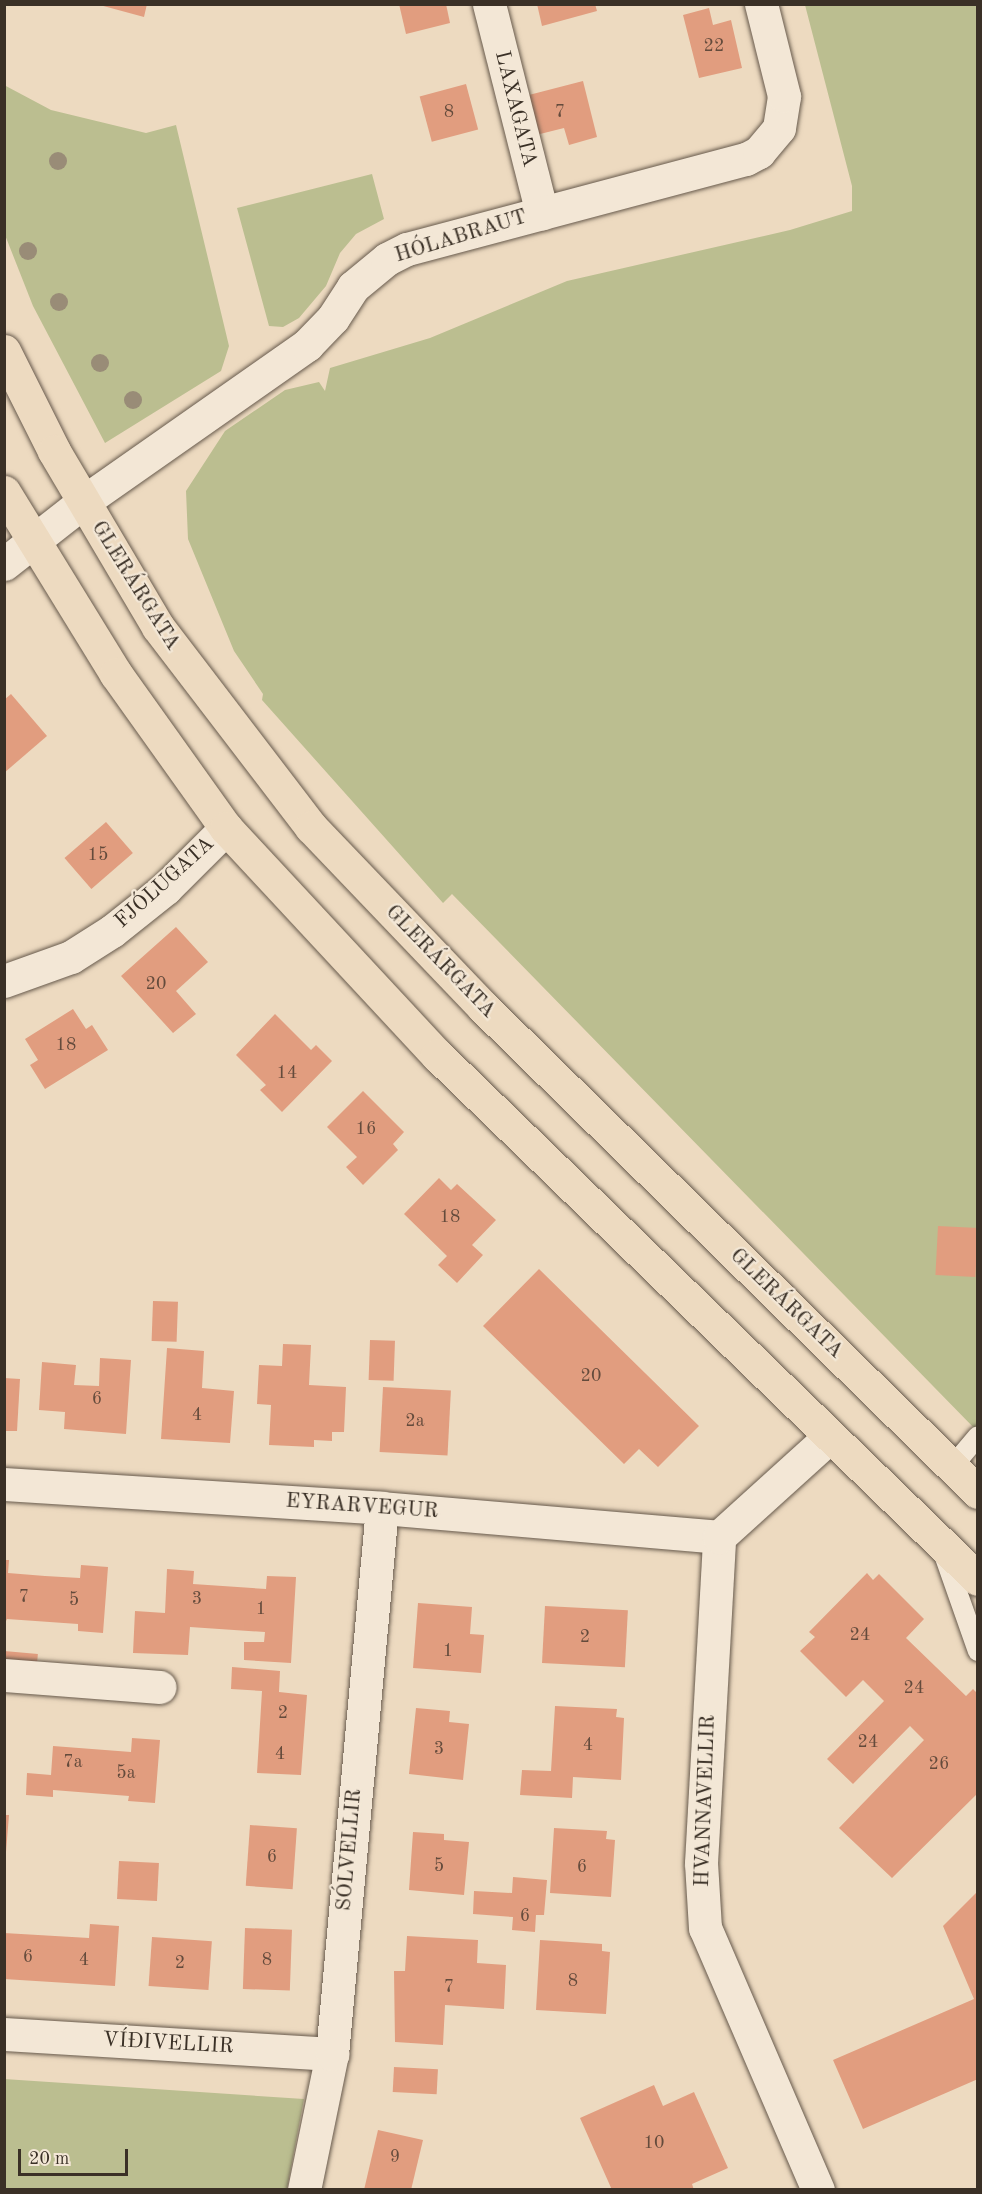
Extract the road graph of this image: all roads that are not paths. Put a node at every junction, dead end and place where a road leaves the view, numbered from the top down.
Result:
1 (489, 4) edge
2 (761, 4) edge
3 (542, 213) junction
4 (4, 351) edge
5 (4, 492) edge
6 (83, 502) junction
7 (33, 541) junction
8 (4, 564) edge
9 (226, 828) junction
10 (4, 981) edge
11 (978, 1436) edge
12 (828, 1438) junction
13 (952, 1467) junction
14 (4, 1484) edge
15 (978, 1492) edge
16 (381, 1508) junction
17 (719, 1537) junction
18 (940, 1544) junction
19 (978, 1580) edge
20 (978, 1651) edge
21 (4, 1675) edge
22 (160, 1687) dead end
23 (4, 2034) edge
24 (332, 2054) junction
25 (304, 2190) edge
26 (818, 2190) edge

1 - 3 street, LAXAGATA
2 - 3 street, HÓLABRAUT
3 - 6 street, HÓLABRAUT
4 - 6 highway, GLERÁRGATA
5 - 7 highway
6 - 7 street, HÓLABRAUT
6 - 13 highway, GLERÁRGATA
7 - 8 street, HÓLABRAUT
7 - 9 highway
9 - 10 street, FJÓLUGATA
9 - 12 highway
11 - 13 lane
12 - 17 street
12 - 18 highway
13 - 15 highway, GLERÁRGATA
14 - 16 street, EYRARVEGUR
16 - 17 street, EYRARVEGUR
16 - 24 street, SÓLVELLIR
17 - 26 street, HVANNAVELLIR
18 - 19 highway
18 - 20 lane
21 - 22 street
23 - 24 street, VÍÐIVELLIR
24 - 25 street, SÓLVELLIR

